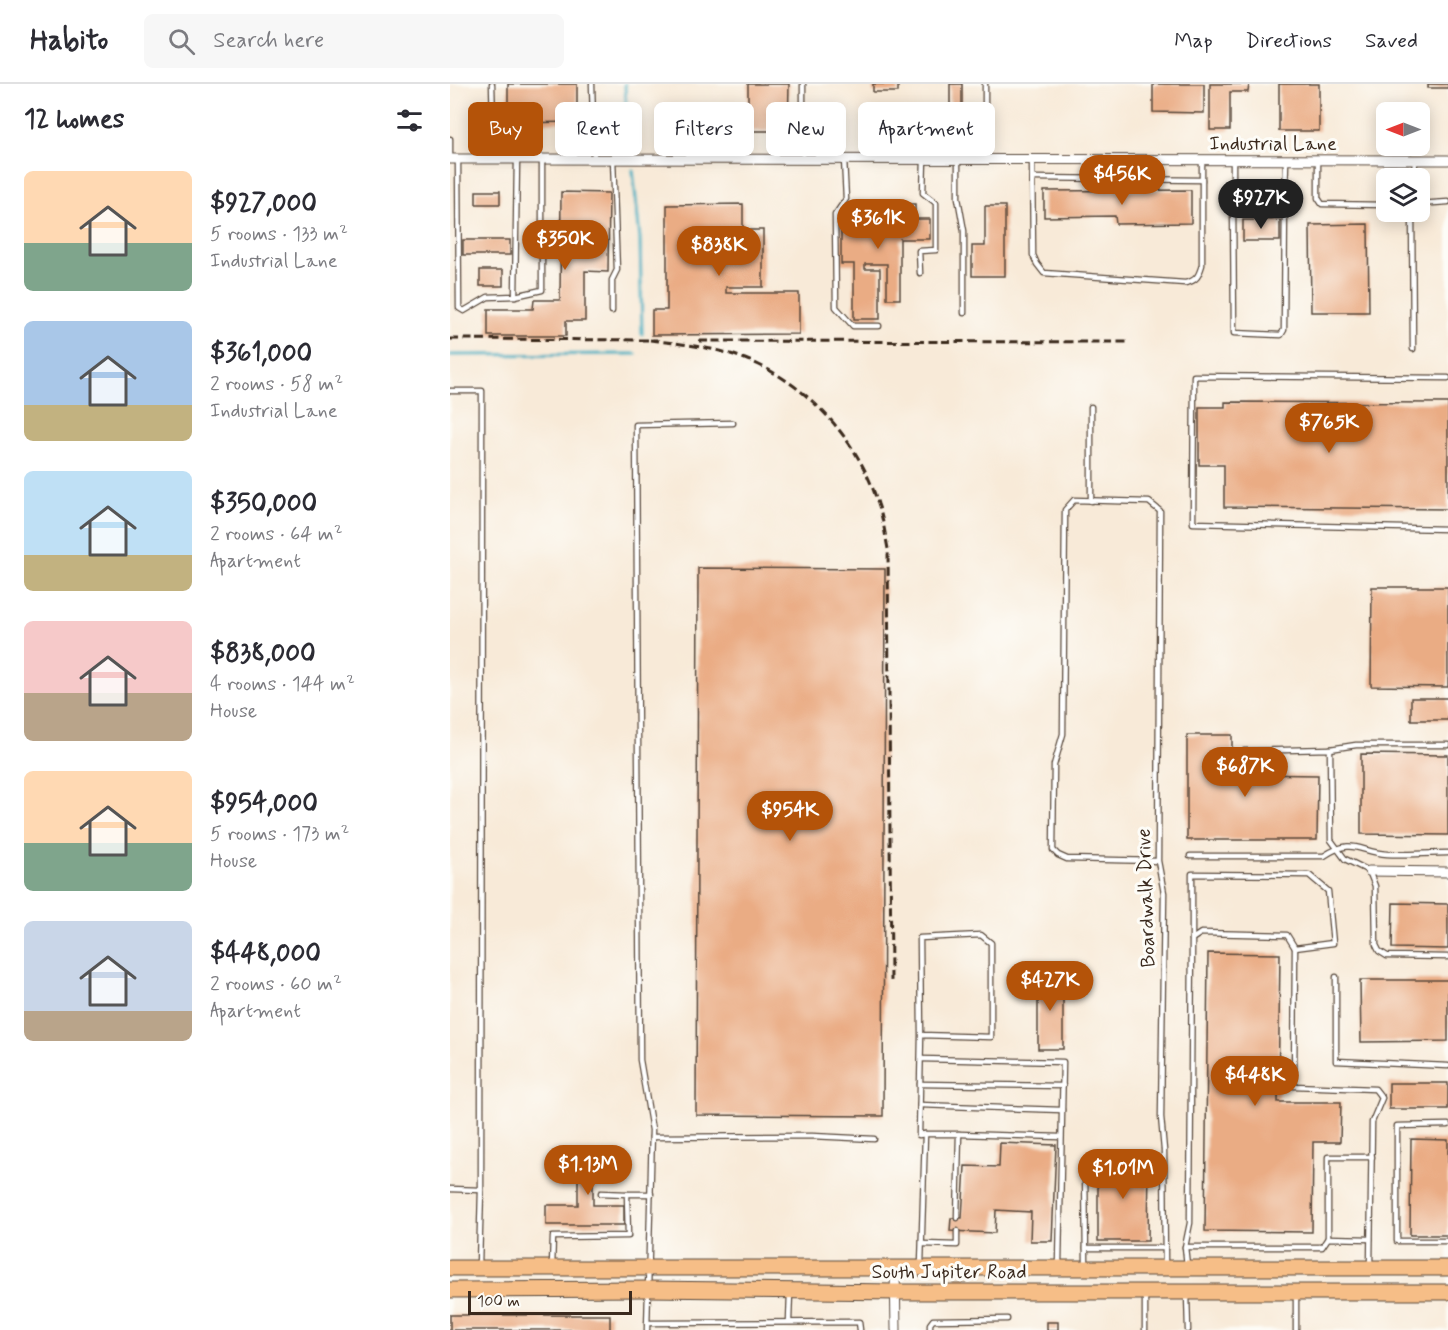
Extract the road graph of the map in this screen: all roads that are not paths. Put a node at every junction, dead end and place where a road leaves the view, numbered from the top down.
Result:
1 (492, 84) edge
2 (592, 84) edge
3 (803, 84) edge
4 (985, 84) edge
5 (450, 139) edge
6 (453, 159) edge
7 (494, 159) junction
8 (517, 159) junction
9 (542, 159) junction
10 (594, 159) junction
11 (613, 159) junction
12 (803, 159) junction
13 (844, 159) junction
14 (924, 159) junction
15 (958, 159) junction
16 (985, 159) junction
17 (1032, 160) junction
18 (1134, 160) junction
19 (1415, 160) junction
20 (1448, 160) edge
21 (1202, 161) junction
22 (1233, 161) junction
23 (1286, 161) junction
24 (1318, 161) junction
25 (1415, 168) edge
26 (1033, 178) junction
27 (1134, 180) junction
28 (1202, 180) junction
29 (1285, 202) junction
30 (1448, 202) edge
31 (1233, 203) junction
32 (1430, 203) edge
33 (1376, 205) edge
34 (1412, 222) edge
35 (920, 273) dead end
36 (515, 296) junction
37 (612, 311) dead end
38 (964, 313) dead end
39 (879, 326) dead end
40 (1413, 349) dead end
41 (1448, 378) edge
42 (450, 391) edge
43 (1091, 406) dead end
44 (733, 423) dead end
45 (1091, 501) junction
46 (1448, 529) edge
47 (1448, 745) edge
48 (1330, 749) junction
49 (1244, 751) dead end
50 (1337, 847) junction
51 (1448, 853) edge
52 (1190, 856) dead end
53 (1158, 861) junction
54 (1370, 872) junction
55 (1448, 872) edge
56 (1192, 939) junction
57 (1295, 948) junction
58 (1448, 957) edge
59 (1336, 977) dead end
60 (921, 1035) junction
61 (921, 1059) junction
62 (1448, 1066) edge
63 (920, 1083) junction
64 (1063, 1086) junction
65 (920, 1105) junction
66 (1062, 1110) junction
67 (1448, 1125) edge
68 (925, 1134) junction
69 (959, 1134) junction
70 (652, 1137) junction
71 (1061, 1137) junction
72 (874, 1139) dead end
73 (1372, 1157) junction
74 (1085, 1167) dead end
75 (450, 1189) edge
76 (481, 1190) junction
77 (601, 1193) dead end
78 (627, 1194) junction
79 (651, 1194) junction
80 (957, 1218) dead end
81 (957, 1231) dead end
82 (1329, 1238) junction
83 (1370, 1239) junction
84 (1448, 1241) edge
85 (923, 1245) junction
86 (1185, 1247) junction
87 (1086, 1248) junction
88 (1165, 1248) junction
89 (895, 1267) junction
90 (921, 1267) junction
91 (1059, 1267) junction
92 (1086, 1267) junction
93 (1188, 1267) junction
94 (1370, 1267) junction
95 (450, 1268) edge
96 (479, 1268) junction
97 (650, 1268) junction
98 (1165, 1268) junction
99 (1448, 1268) edge
100 (552, 1269) junction
101 (649, 1289) junction
102 (450, 1290) edge
103 (790, 1290) junction
104 (1145, 1291) junction
105 (1187, 1291) junction
106 (1296, 1291) junction
107 (895, 1292) junction
108 (1060, 1292) junction
109 (1369, 1292) junction
110 (1448, 1292) edge
111 (1007, 1319) dead end
112 (789, 1321) junction
113 (647, 1323) junction
114 (714, 1323) junction
115 (647, 1330) edge
116 (714, 1330) edge
117 (860, 1330) edge
118 (896, 1330) edge
119 (930, 1330) edge
120 (1145, 1330) edge
121 (1188, 1330) edge
122 (1296, 1330) edge

1 - 7 lane
2 - 10 lane
3 - 12 lane
4 - 16 lane
5 - 6 lane
6 - 7 street, Industrial Lane
6 - 36 lane
7 - 8 street, Industrial Lane
8 - 9 street, Industrial Lane
8 - 36 lane
9 - 10 street, Industrial Lane
9 - 36 lane
10 - 11 street, Industrial Lane
11 - 12 street, Industrial Lane
11 - 37 lane
12 - 13 street, Industrial Lane
13 - 14 street, Industrial Lane
13 - 39 lane
14 - 15 street, Industrial Lane
14 - 35 lane
15 - 16 street, Industrial Lane
15 - 38 lane
16 - 17 street, Industrial Lane
17 - 18 street, Industrial Lane
17 - 26 lane
18 - 21 street, Industrial Lane
18 - 27 lane
19 - 20 street, Industrial Lane
19 - 24 street, Industrial Lane
19 - 25 lane
21 - 22 street, Industrial Lane
21 - 28 lane
22 - 23 street, Industrial Lane
22 - 31 lane
23 - 24 street, Industrial Lane
23 - 29 lane
24 - 33 lane
26 - 27 lane
26 - 28 lane
27 - 28 lane
29 - 31 lane
29 - 31 lane
30 - 32 lane
34 - 40 lane
41 - 46 lane
42 - 76 lane
43 - 45 lane
44 - 70 lane
45 - 53 lane, Boardwalk Drive
45 - 53 lane
47 - 48 lane
48 - 49 lane
48 - 50 lane
50 - 51 lane
50 - 52 lane
50 - 54 lane
53 - 88 lane, Boardwalk Drive
54 - 55 street
54 - 58 lane
56 - 57 lane
56 - 57 lane
56 - 86 lane
57 - 73 lane
59 - 62 lane
60 - 60 lane
60 - 61 lane
61 - 63 lane
61 - 64 lane
63 - 64 lane
63 - 65 lane
64 - 66 lane
65 - 66 lane
65 - 68 lane
66 - 71 lane
67 - 84 lane
68 - 69 lane
68 - 85 lane
69 - 71 lane
69 - 80 lane
70 - 72 lane
70 - 79 lane
71 - 91 lane
73 - 82 lane
73 - 83 lane
74 - 87 lane
75 - 76 lane
76 - 96 lane
77 - 78 lane
78 - 79 lane
78 - 100 lane
79 - 97 lane
81 - 85 lane
82 - 83 lane
82 - 86 lane
83 - 94 lane
85 - 90 lane
86 - 93 lane
87 - 88 lane
87 - 92 lane
88 - 98 lane, Boardwalk Drive
89 - 90 main road, South Jupiter Road
89 - 97 main road, South Jupiter Road
89 - 107 street
90 - 91 main road, South Jupiter Road
91 - 92 main road, South Jupiter Road
91 - 108 main road
92 - 98 main road, South Jupiter Road
93 - 94 main road, South Jupiter Road
93 - 98 main road, South Jupiter Road
93 - 105 main road
94 - 99 main road, South Jupiter Road
94 - 109 main road
95 - 96 main road, South Jupiter Road
96 - 100 main road, South Jupiter Road
97 - 100 main road, South Jupiter Road
97 - 101 lane
101 - 102 main road, South Jupiter Road
101 - 103 main road, South Jupiter Road
101 - 113 lane
103 - 107 main road, South Jupiter Road
103 - 112 lane
104 - 105 main road, South Jupiter Road
104 - 108 main road, South Jupiter Road
104 - 120 lane
105 - 106 main road, South Jupiter Road
105 - 121 lane
106 - 109 main road, South Jupiter Road
106 - 122 lane
107 - 108 main road, South Jupiter Road
107 - 118 street
109 - 110 main road, South Jupiter Road
111 - 119 lane
112 - 114 lane
112 - 117 lane
113 - 114 lane
113 - 115 lane
114 - 116 lane

